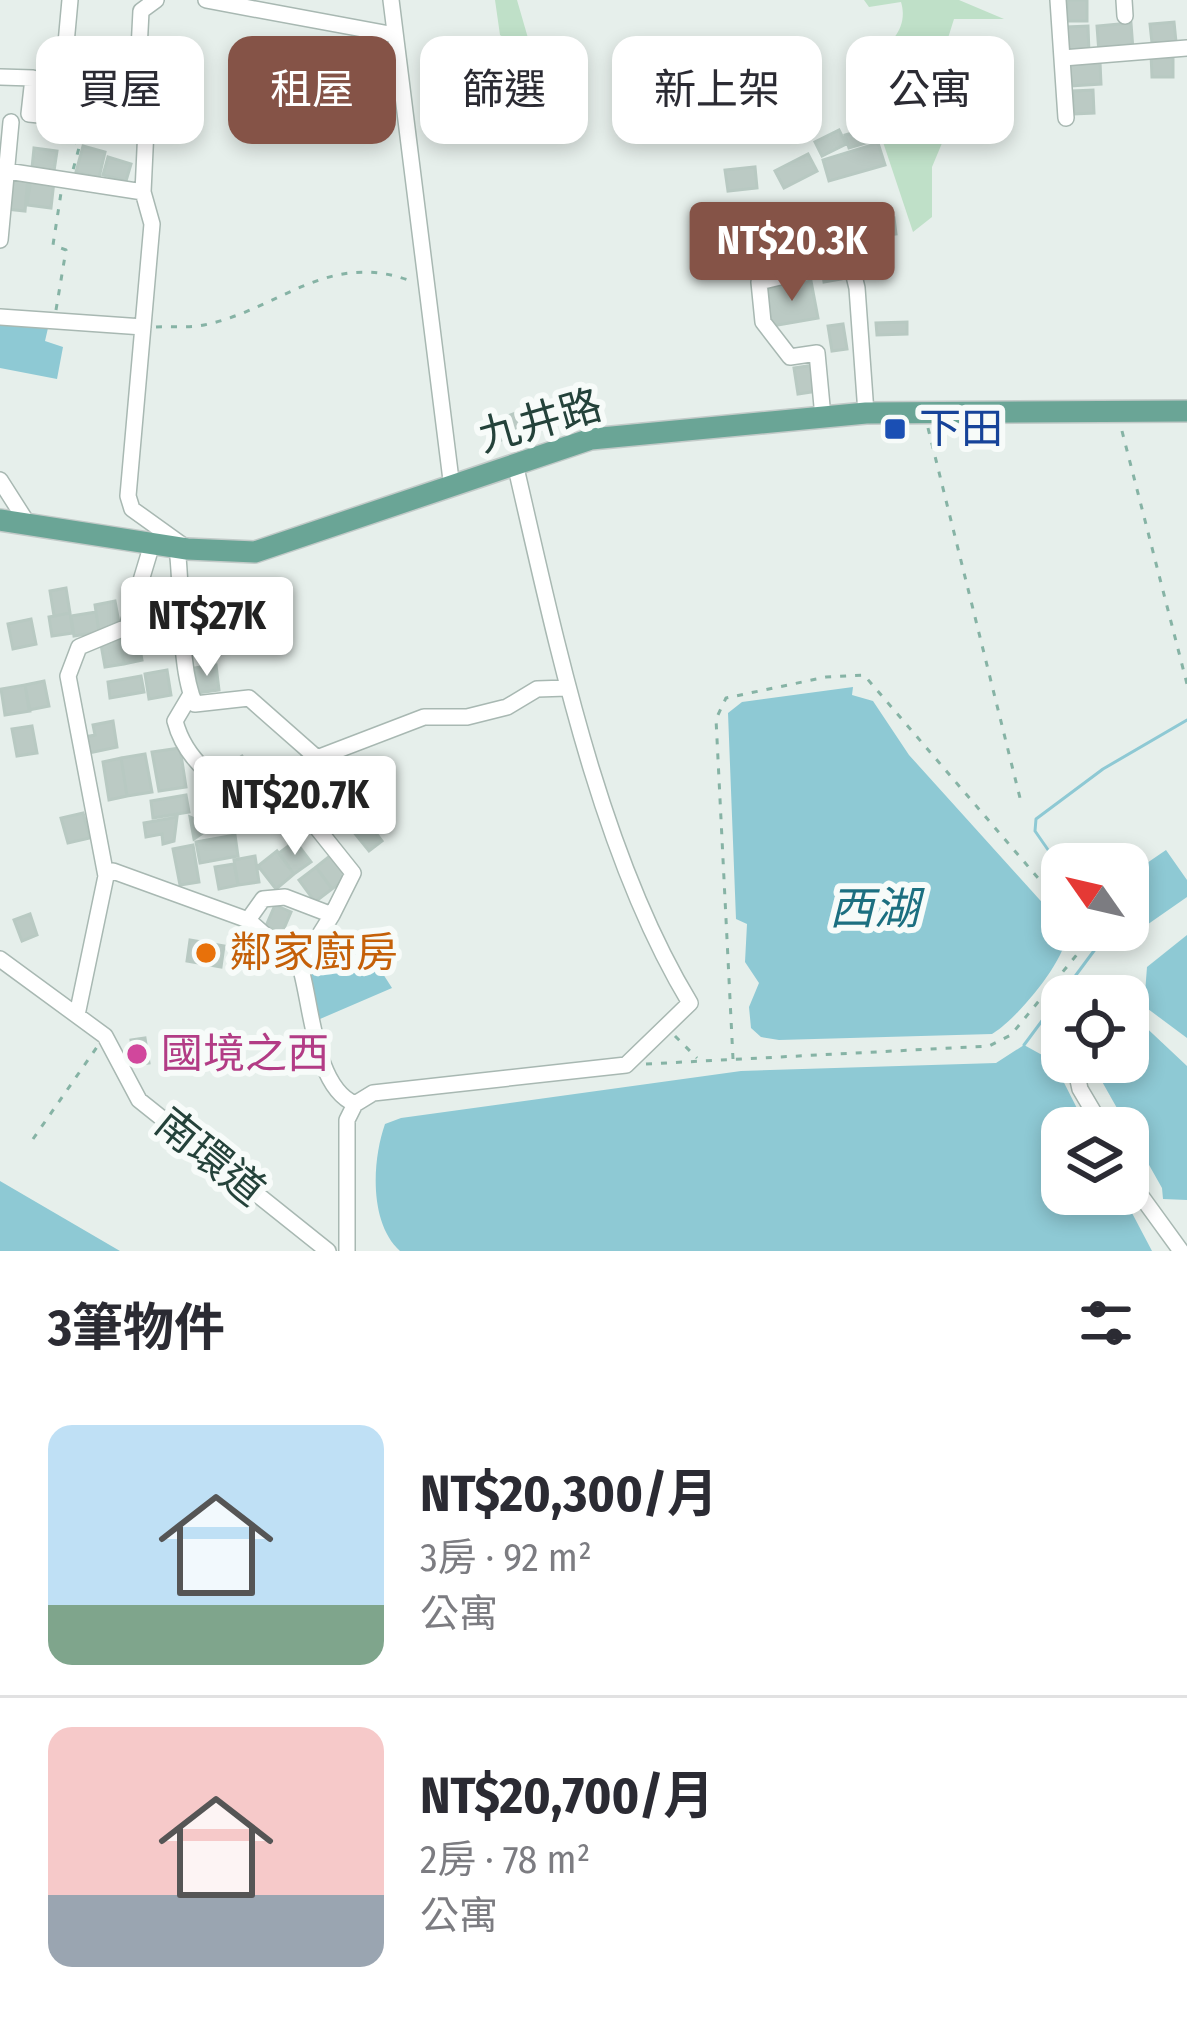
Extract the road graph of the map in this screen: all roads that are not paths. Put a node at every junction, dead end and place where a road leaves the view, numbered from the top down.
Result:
1 (70, 0) edge
2 (153, 0) edge
3 (206, 0) edge
4 (391, 0) edge
5 (1058, 0) edge
6 (395, 34) junction
7 (67, 36) edge
8 (140, 36) edge
9 (1187, 48) edge
10 (1064, 58) junction
11 (0, 77) edge
12 (29, 114) junction
13 (36, 115) edge
14 (1066, 118) dead end
15 (5, 122) edge
16 (145, 144) edge
17 (3, 170) edge
18 (143, 192) junction
19 (0, 240) edge
20 (0, 317) edge
21 (142, 327) junction
22 (1187, 411) edge
23 (866, 413) junction
24 (823, 417) junction
25 (516, 468) junction
26 (0, 480) edge
27 (452, 488) junction
28 (0, 520) edge
29 (28, 524) junction
30 (152, 544) junction
31 (182, 548) junction
32 (567, 688) junction
33 (190, 694) junction
34 (317, 758) junction
35 (313, 823) junction
36 (106, 876) junction
37 (332, 915) junction
38 (248, 920) junction
39 (0, 959) edge
40 (300, 966) junction
41 (77, 1015) junction
42 (355, 1104) junction
43 (1149, 1207) edge
44 (328, 1251) edge
45 (347, 1251) edge
46 (1181, 1251) edge

1 - 7 street
2 - 8 street
3 - 6 street
4 - 6 street
5 - 10 street
6 - 27 street
9 - 10 street
10 - 14 street
11 - 12 street
12 - 13 street
12 - 15 street
15 - 17 street
16 - 18 street
17 - 18 street
17 - 19 street
18 - 21 street
20 - 21 street
21 - 31 street
22 - 23 main road, 九井路
23 - 24 main road, 九井路
23 - 24 street
24 - 25 main road, 九井路
25 - 27 main road, 九井路
25 - 32 street
26 - 29 street
27 - 31 main road, 九井路
28 - 29 main road, 九井路
29 - 30 main road, 九井路
30 - 31 main road, 九井路
30 - 36 street
31 - 33 street
32 - 34 street
32 - 42 street
33 - 34 street
33 - 35 street
34 - 35 street
35 - 37 street
36 - 38 street
36 - 41 street
37 - 38 street
37 - 40 street
38 - 40 street
39 - 41 street, 南環道
40 - 42 street
41 - 44 street, 南環道
42 - 45 street
43 - 46 street

